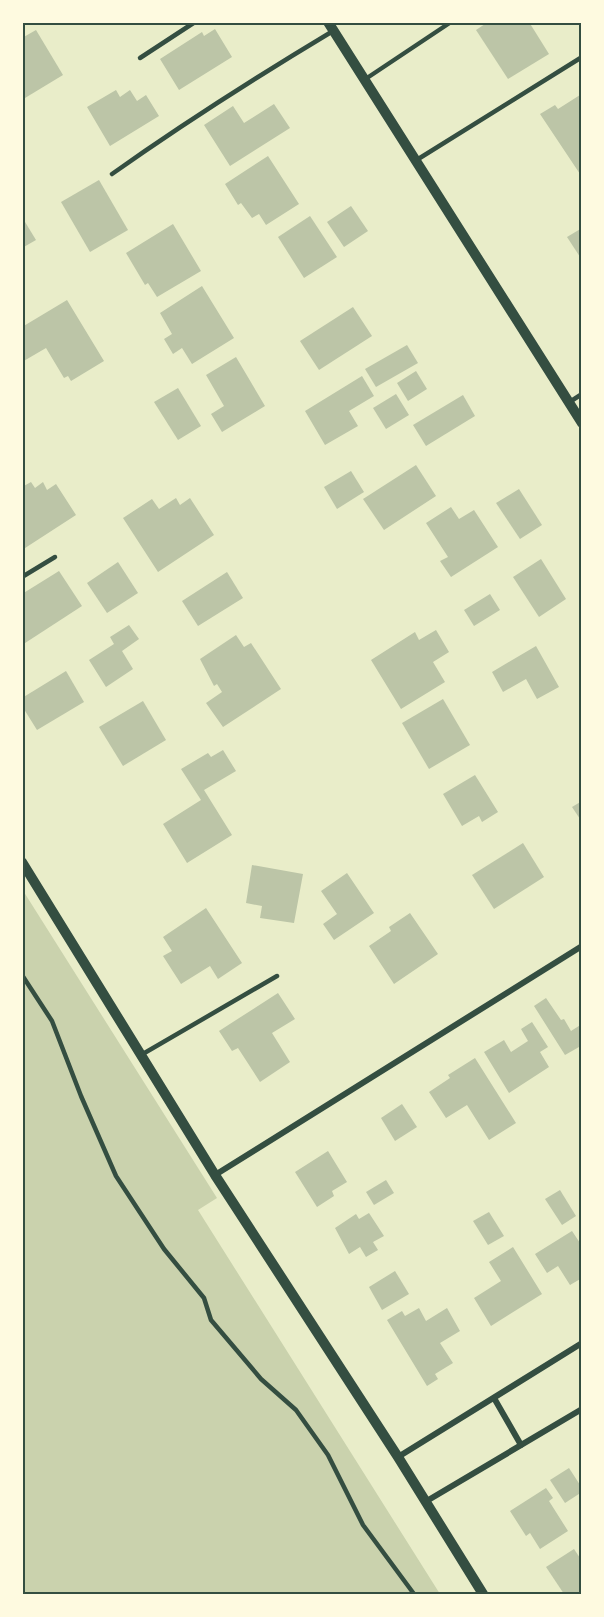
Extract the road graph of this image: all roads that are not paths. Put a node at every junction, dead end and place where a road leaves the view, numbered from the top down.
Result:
1 (195, 22) edge
2 (452, 22) edge
3 (331, 27) edge
4 (582, 57) edge
5 (140, 58) dead end
6 (364, 80) junction
7 (415, 161) junction
8 (112, 174) dead end
9 (582, 394) edge
10 (568, 403) junction
11 (582, 423) edge
12 (55, 557) dead end
13 (22, 577) edge
14 (22, 862) edge
15 (582, 946) edge
16 (22, 975) edge
17 (277, 976) dead end
18 (141, 1055) junction
19 (215, 1175) junction
20 (582, 1343) edge
21 (494, 1398) junction
22 (582, 1409) edge
23 (521, 1445) junction
24 (398, 1457) junction
25 (425, 1502) junction
26 (414, 1594) edge
27 (483, 1594) edge

1 - 5 lane
2 - 6 lane
3 - 6 street
3 - 8 lane
4 - 7 lane
6 - 7 street
7 - 10 street
9 - 10 lane
10 - 11 street
12 - 13 lane
14 - 18 street
15 - 19 street
16 - 26 lane
17 - 18 lane
18 - 19 street
19 - 24 street
20 - 21 street
21 - 23 street
21 - 24 street
22 - 23 street
23 - 25 street
24 - 25 street
25 - 27 street

